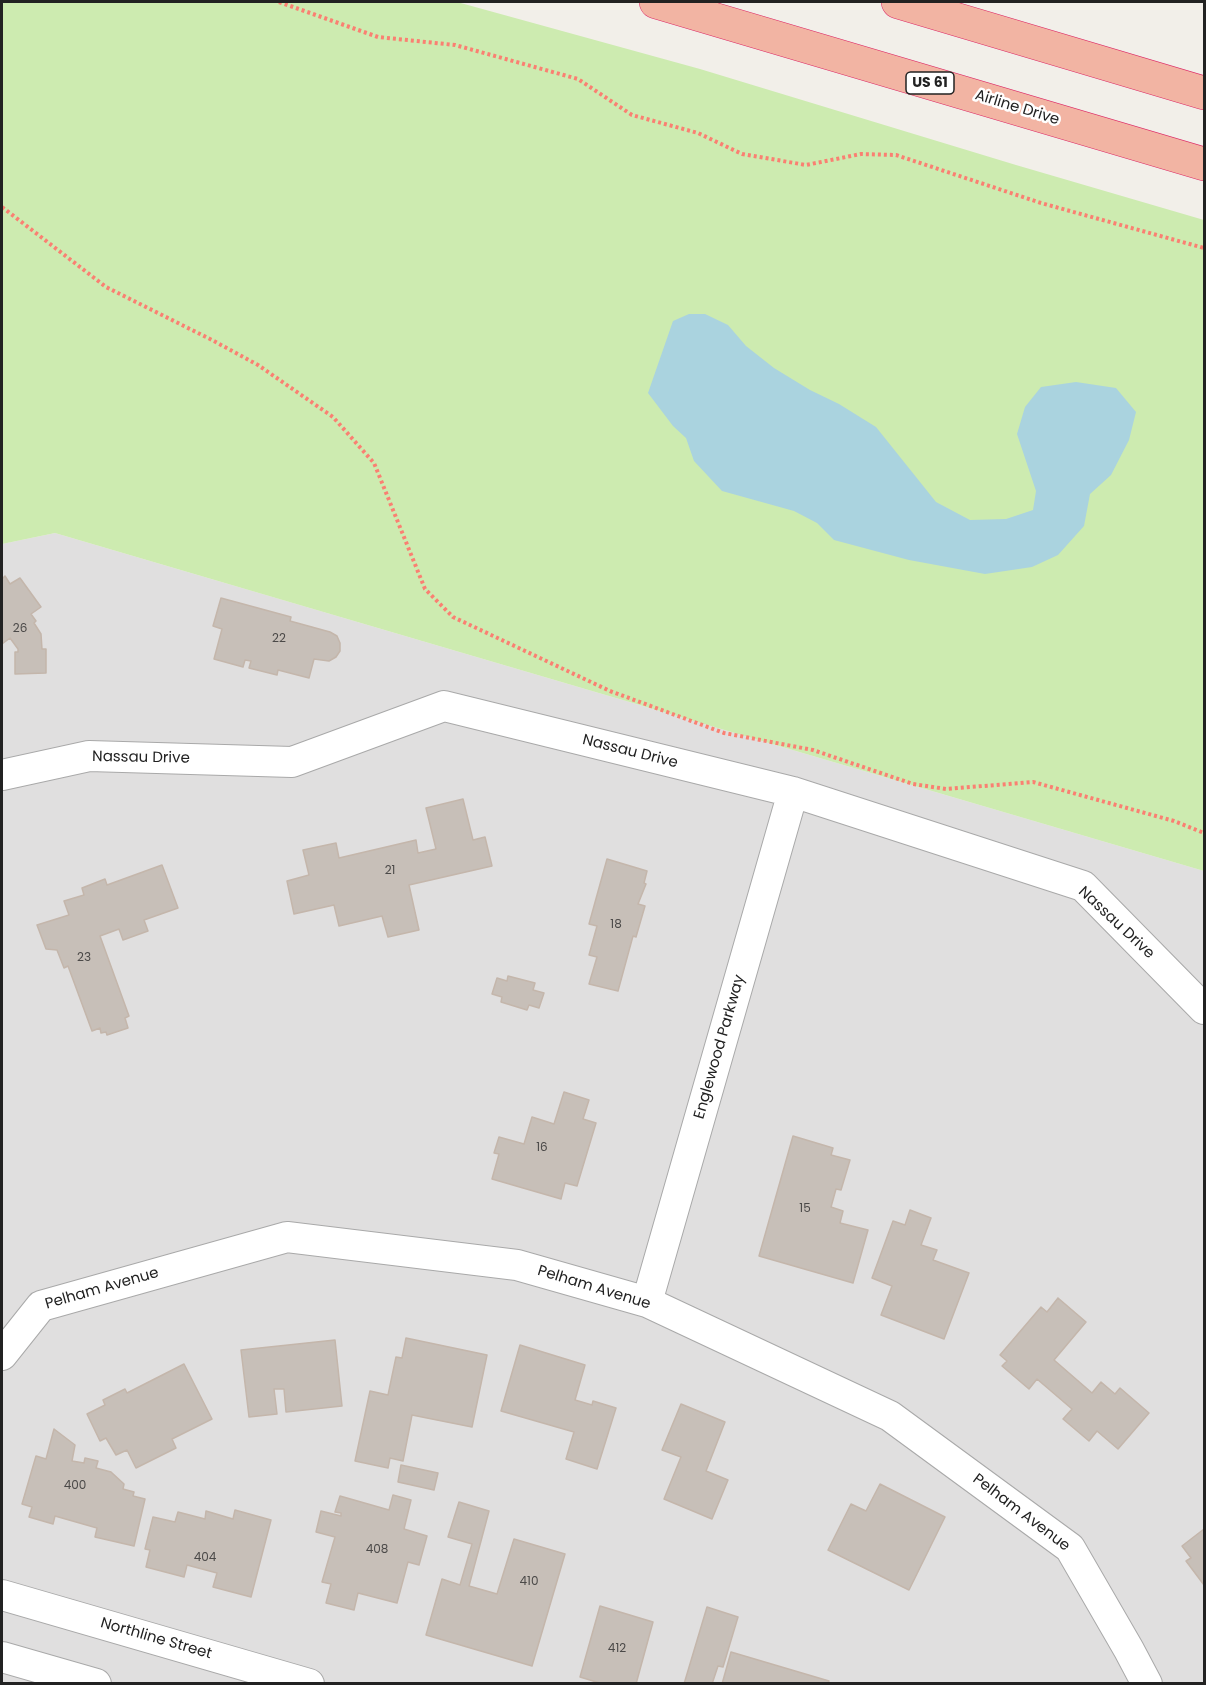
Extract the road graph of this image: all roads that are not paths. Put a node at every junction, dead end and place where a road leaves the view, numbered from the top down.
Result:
1 (656, 2) edge
2 (898, 2) edge
3 (1204, 93) edge
4 (1204, 164) edge
5 (2, 776) edge
6 (793, 792) junction
7 (1204, 1009) edge
8 (648, 1302) junction
9 (2, 1354) edge
10 (2, 1595) edge
11 (2, 1657) edge
12 (96, 1683) edge
13 (309, 1683) edge
14 (1147, 1683) edge

1 - 4 highway, Airline Drive / US 61
2 - 3 highway
5 - 6 street, Nassau Drive
6 - 7 street, Nassau Drive
6 - 8 street, Englewood Parkway
8 - 9 street, Pelham Avenue
8 - 14 street, Pelham Avenue
10 - 13 street, Northline Street
11 - 12 street

